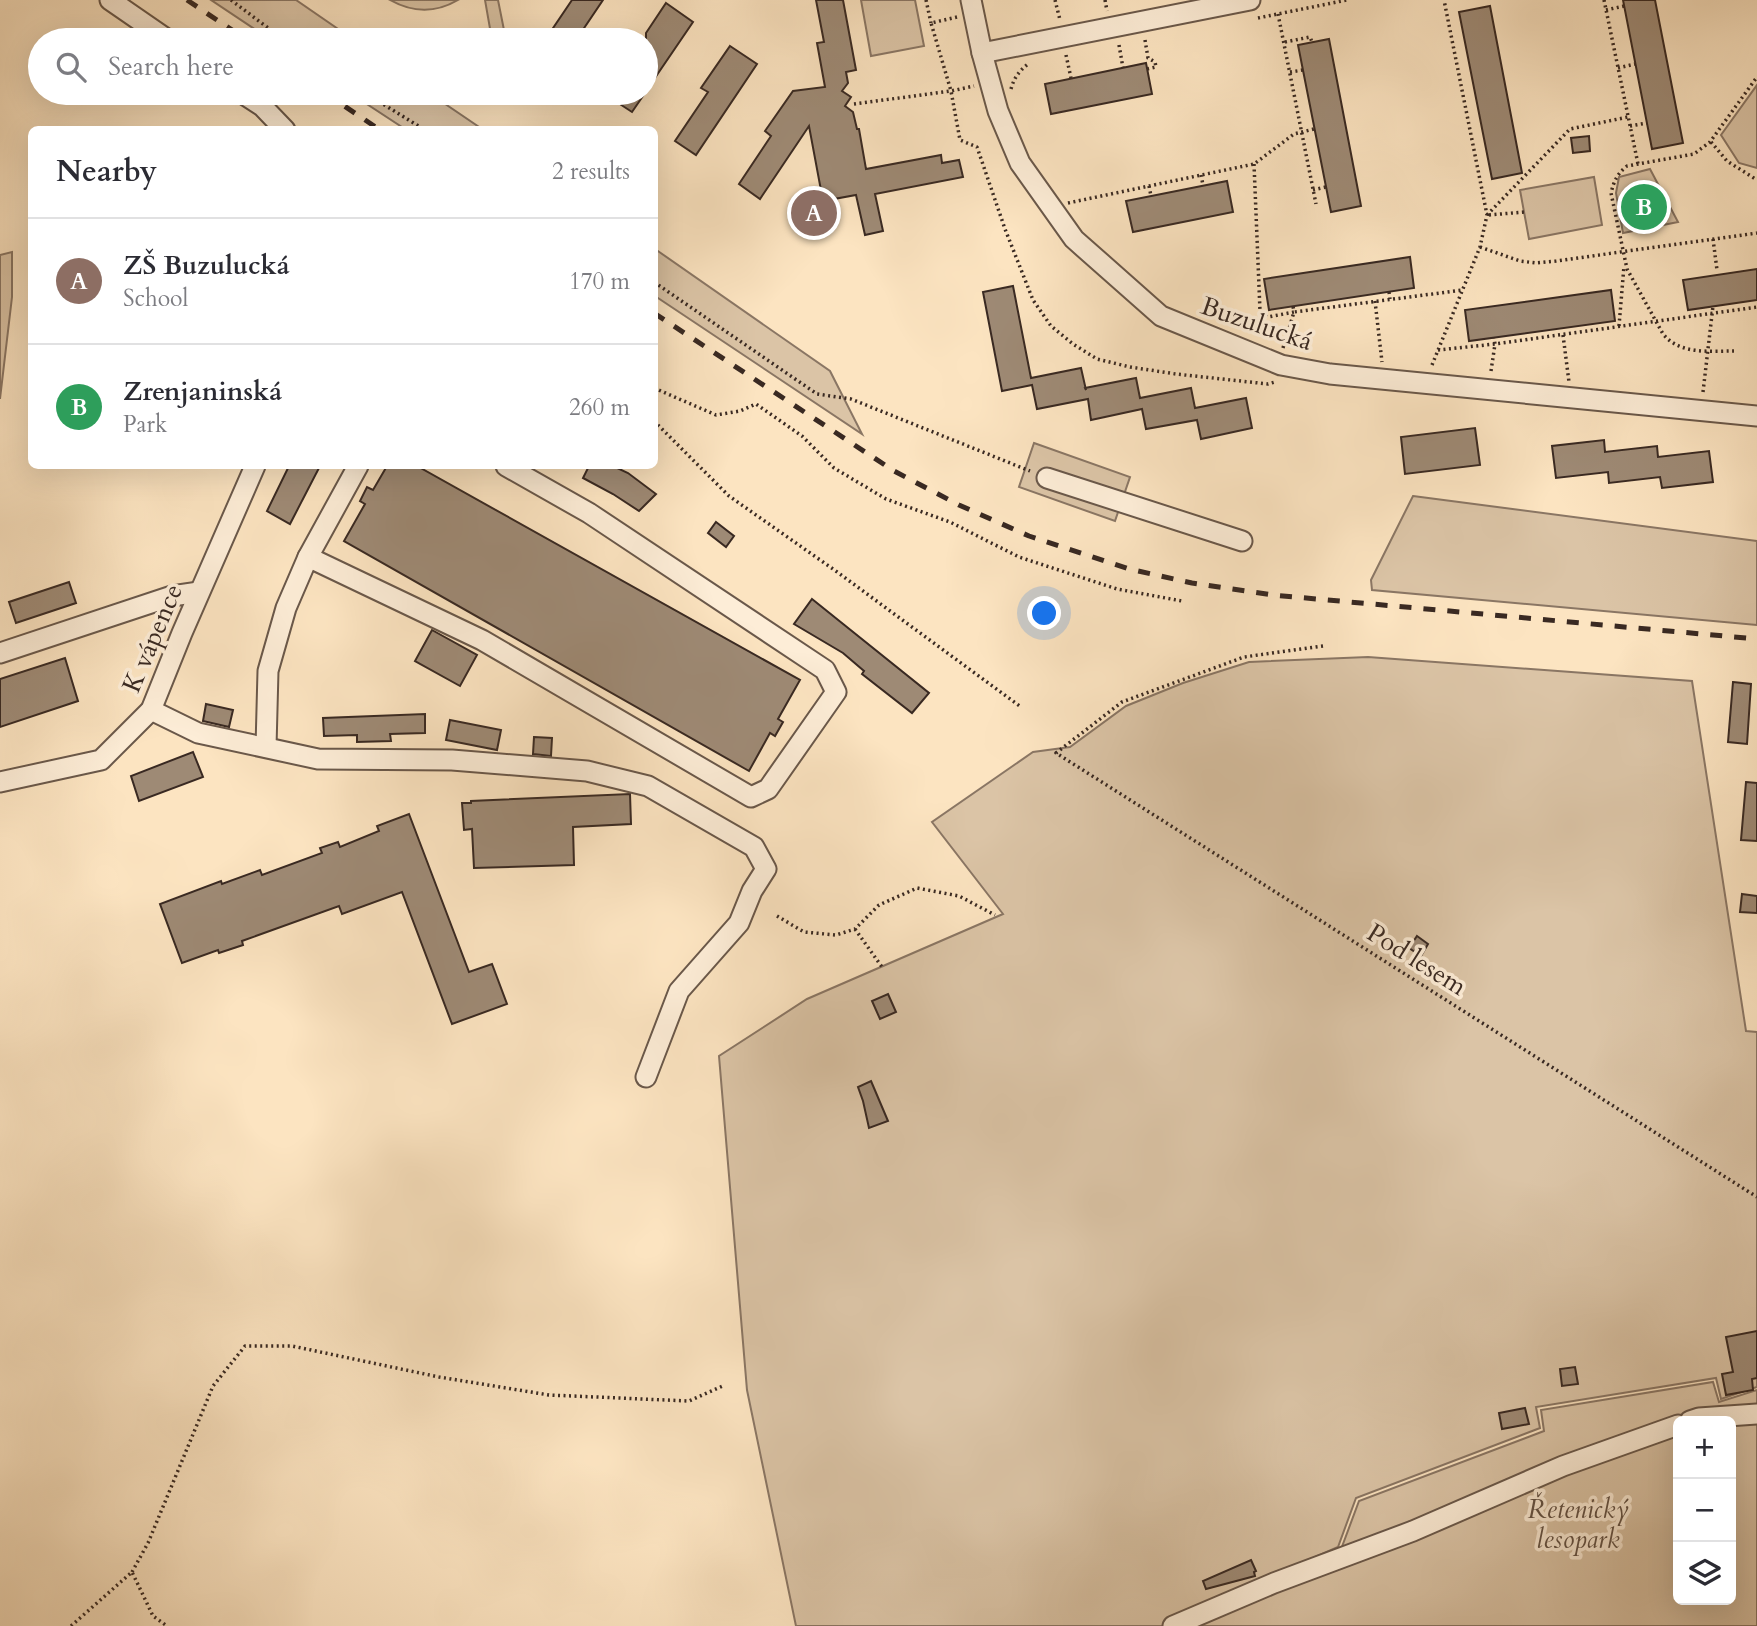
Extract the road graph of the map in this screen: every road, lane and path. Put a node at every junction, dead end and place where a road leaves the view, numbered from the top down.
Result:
1 (110, 0) edge
2 (231, 0) edge
3 (926, 0) edge
4 (971, 0) edge
5 (1055, 0) edge
6 (1348, 0) edge
7 (1444, 0) edge
8 (1604, 0) edge
9 (1624, 6) dead end
10 (1169, 8) edge
11 (1251, 9) edge
12 (1606, 10) junction
13 (1278, 14) junction
14 (931, 23) dead end
15 (1061, 25) dead end
16 (151, 28) edge
17 (268, 28) edge
18 (1145, 40) dead end
19 (1284, 42) junction
20 (1311, 43) dead end
21 (1119, 45) dead end
22 (982, 53) junction
23 (1056, 57) dead end
24 (1036, 61) dead end
25 (1635, 64) dead end
26 (1123, 68) dead end
27 (1618, 68) junction
28 (1147, 69) dead end
29 (1303, 70) dead end
30 (1290, 72) junction
31 (1757, 77) edge
32 (1071, 78) dead end
33 (990, 83) junction
34 (1010, 99) dead end
35 (854, 104) dead end
36 (260, 105) edge
37 (384, 105) edge
38 (1628, 117) junction
39 (1647, 123) dead end
40 (281, 126) edge
41 (419, 126) edge
42 (1630, 127) junction
43 (1314, 129) dead end
44 (1301, 131) junction
45 (1710, 142) junction
46 (1254, 164) junction
47 (1638, 164) junction
48 (1201, 175) junction
49 (1757, 180) edge
50 (1149, 186) junction
51 (1203, 186) dead end
52 (1326, 187) dead end
53 (1313, 190) junction
54 (1151, 196) dead end
55 (1316, 204) dead end
56 (1072, 211) dead end
57 (1524, 212) dead end
58 (1487, 215) junction
59 (1757, 233) edge
60 (1713, 239) junction
61 (1480, 247) junction
62 (1622, 252) junction
63 (1625, 261) junction
64 (1717, 270) dead end
65 (658, 285) edge
66 (1463, 290) junction
67 (1389, 292) dead end
68 (1341, 299) dead end
69 (1390, 299) junction
70 (1376, 301) junction
71 (1293, 306) dead end
72 (1343, 306) junction
73 (1713, 306) dead end
74 (1757, 307) edge
75 (1294, 313) junction
76 (1713, 314) junction
77 (1656, 320) junction
78 (1589, 324) dead end
79 (1619, 326) junction
80 (1542, 331) dead end
81 (1590, 331) junction
82 (1563, 335) junction
83 (1494, 338) dead end
84 (1544, 338) junction
85 (1494, 344) junction
86 (1438, 350) junction
87 (1282, 351) dead end
88 (1707, 351) junction
89 (1734, 351) dead end
90 (1383, 366) dead end
91 (1429, 372) dead end
92 (1490, 378) dead end
93 (1569, 385) dead end
94 (658, 390) edge
95 (1702, 398) dead end
96 (1757, 416) edge
97 (658, 425) edge
98 (253, 469) edge
99 (356, 469) edge
100 (511, 469) edge
101 (1047, 478) joint
102 (1242, 541) dead end
103 (308, 557) junction
104 (200, 592) junction
105 (1182, 601) dead end
106 (1323, 646) dead end
107 (0, 653) edge
108 (1021, 707) dead end
109 (150, 710) junction
110 (266, 747) junction
111 (0, 782) edge
112 (995, 915) dead end
113 (777, 916) dead end
114 (855, 929) junction
115 (882, 967) dead end
116 (646, 1077) dead end
117 (1757, 1197) edge
118 (725, 1385) dead end
119 (1757, 1413) edge
120 (1722, 1416) edge
121 (1673, 1428) edge
122 (132, 1572) junction
123 (71, 1626) edge
124 (167, 1626) edge
125 (1173, 1626) edge

1 - 16 street
2 - 17 path
3 - 14 path
4 - 22 street, Buzulucká
5 - 15 path
6 - 13 path
7 - 58 path
8 - 12 path
9 - 12 path
10 - 11 street
10 - 22 street
11 - 13 path
12 - 27 path
13 - 19 path
18 - 28 path
19 - 20 path
19 - 30 path
21 - 26 path
22 - 33 street, Buzulucká
23 - 32 path
24 - 34 path
25 - 27 path
27 - 38 path
29 - 30 path
30 - 44 path
31 - 45 path
33 - 35 path
33 - 96 street, Buzulucká
36 - 40 street
37 - 41 path
38 - 42 path
38 - 58 path
39 - 42 path
42 - 47 path
43 - 44 path
44 - 46 path
44 - 53 path
45 - 47 path
45 - 49 path
46 - 48 path
46 - 75 path
47 - 62 path
48 - 50 path
48 - 51 path
50 - 54 path
50 - 56 path
52 - 53 path
53 - 55 path
57 - 58 path
58 - 61 path
59 - 60 path
60 - 62 path
60 - 64 path
61 - 62 path
61 - 66 path
62 - 63 path
63 - 77 path
63 - 79 path
65 - 101 path
66 - 69 path
66 - 86 path
67 - 69 path
68 - 72 path
69 - 70 path
70 - 72 path
70 - 90 path
71 - 75 path
72 - 75 path
73 - 76 path
74 - 76 path
75 - 87 path
76 - 77 path
76 - 88 path
77 - 79 path
77 - 88 path
78 - 81 path
79 - 81 path
80 - 84 path
81 - 82 path
82 - 84 path
82 - 93 path
83 - 85 path
84 - 85 path
85 - 86 path
85 - 92 path
86 - 91 path
88 - 89 path
88 - 95 path
94 - 105 path
97 - 108 path
98 - 104 street, K vápence
99 - 103 street
100 - 103 street
101 - 102 street
103 - 110 street
104 - 107 street
104 - 109 street, K vápence
106 - 117 path, Pod lesem
109 - 110 street
109 - 111 street, K vápence
110 - 116 street
112 - 114 path
113 - 114 path
114 - 115 path
118 - 122 path
119 - 120 street
121 - 125 street
122 - 123 path
122 - 124 path

